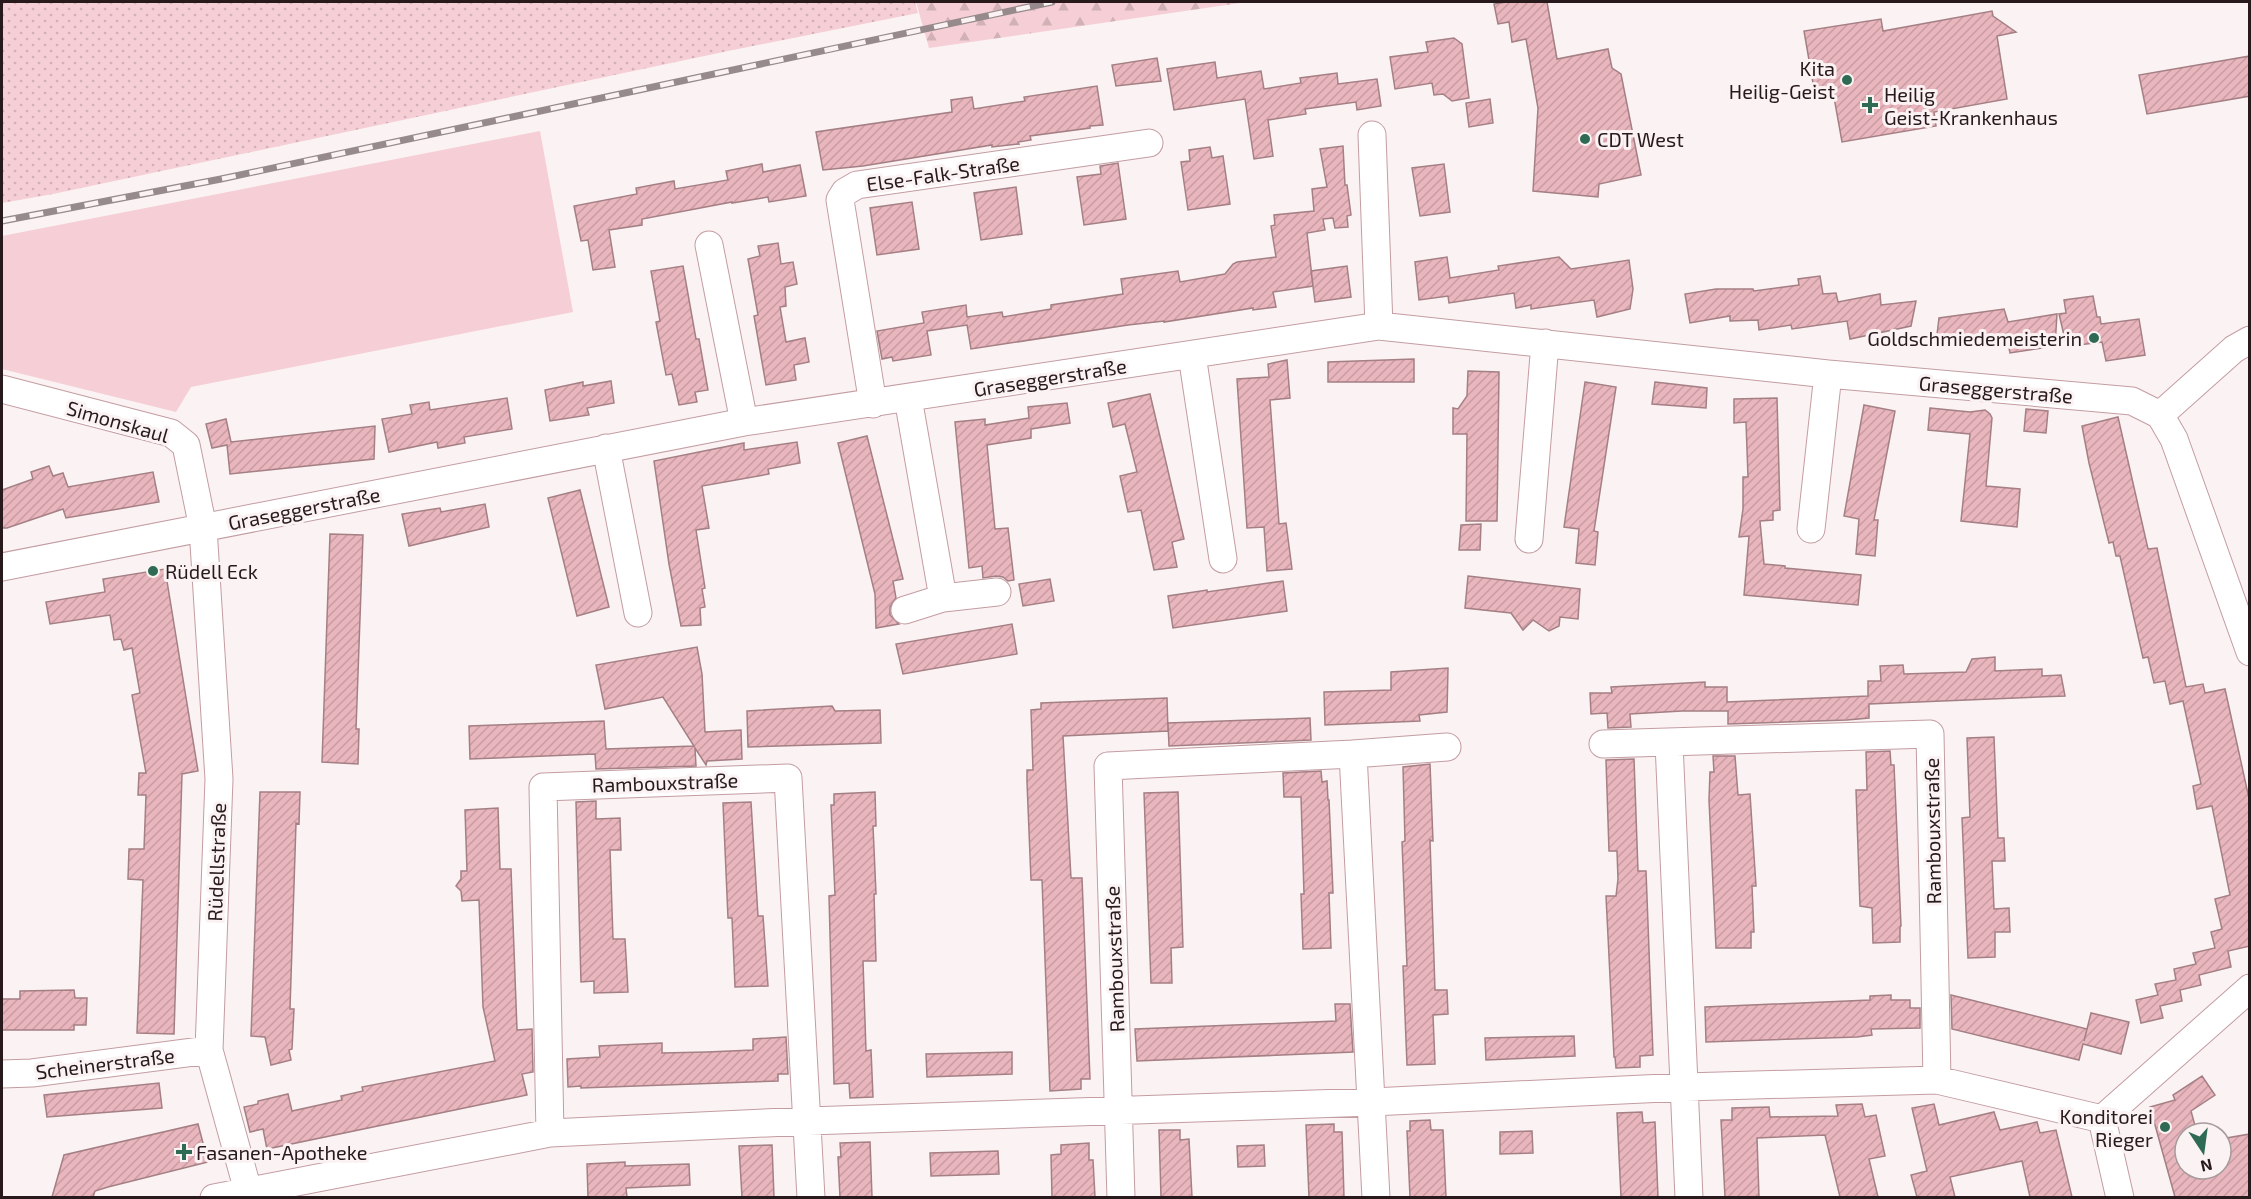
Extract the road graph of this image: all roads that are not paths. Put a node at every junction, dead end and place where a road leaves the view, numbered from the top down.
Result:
1 (1372, 135) dead end
2 (1149, 143) dead end
3 (709, 245) dead end
4 (1379, 326) junction
5 (2250, 340) edge
6 (1545, 343) junction
7 (1192, 355) junction
8 (1828, 374) junction
9 (2, 389) edge
10 (908, 398) junction
11 (873, 404) junction
12 (2160, 415) junction
13 (744, 422) junction
14 (606, 448) junction
15 (203, 528) junction
16 (1811, 529) dead end
17 (1529, 539) dead end
18 (1223, 559) dead end
19 (2, 567) edge
20 (997, 592) dead end
21 (943, 598) junction
22 (905, 610) dead end
23 (638, 614) dead end
24 (2250, 652) edge
25 (1669, 743) junction
26 (1603, 744) dead end
27 (1447, 747) dead end
28 (1353, 754) junction
29 (2250, 988) edge
30 (209, 1050) junction
31 (2, 1074) edge
32 (1936, 1080) junction
33 (1685, 1087) junction
34 (1372, 1102) junction
35 (1118, 1109) junction
36 (2102, 1119) junction
37 (808, 1121) junction
38 (550, 1133) junction
39 (250, 1194) edge
40 (214, 1197) edge
41 (811, 1197) edge
42 (1121, 1197) edge
43 (1376, 1197) edge
44 (1689, 1197) edge
45 (2120, 1197) edge

1 - 4 street
2 - 11 street, Else-Falk-Straße
3 - 13 street
4 - 6 street, Graseggerstraße
4 - 7 street, Graseggerstraße
5 - 12 street
6 - 8 street, Graseggerstraße
6 - 17 street
7 - 10 street, Graseggerstraße
7 - 18 street
8 - 12 street, Graseggerstraße
8 - 16 street
9 - 15 street, Simonskaul
10 - 11 street, Graseggerstraße
10 - 21 street
11 - 13 street, Graseggerstraße
12 - 24 street
13 - 14 street, Graseggerstraße
14 - 15 street, Graseggerstraße
14 - 23 street
15 - 19 street, Graseggerstraße
15 - 30 street, Rüdellstraße
20 - 21 street
21 - 22 street
25 - 26 street, Rambouxstraße
25 - 32 street, Rambouxstraße
25 - 33 street
27 - 28 street, Rambouxstraße
28 - 34 street
28 - 35 street, Rambouxstraße
29 - 36 street
30 - 31 street, Scheinerstraße
30 - 39 street, Rüdellstraße
32 - 33 street
32 - 36 street
33 - 34 street
33 - 44 street
34 - 35 street
34 - 43 street
35 - 37 street
35 - 42 street, Rambouxstraße
36 - 45 street
37 - 38 street
37 - 38 street, Rambouxstraße
37 - 41 street, Rambouxstraße
38 - 39 street
39 - 40 street

